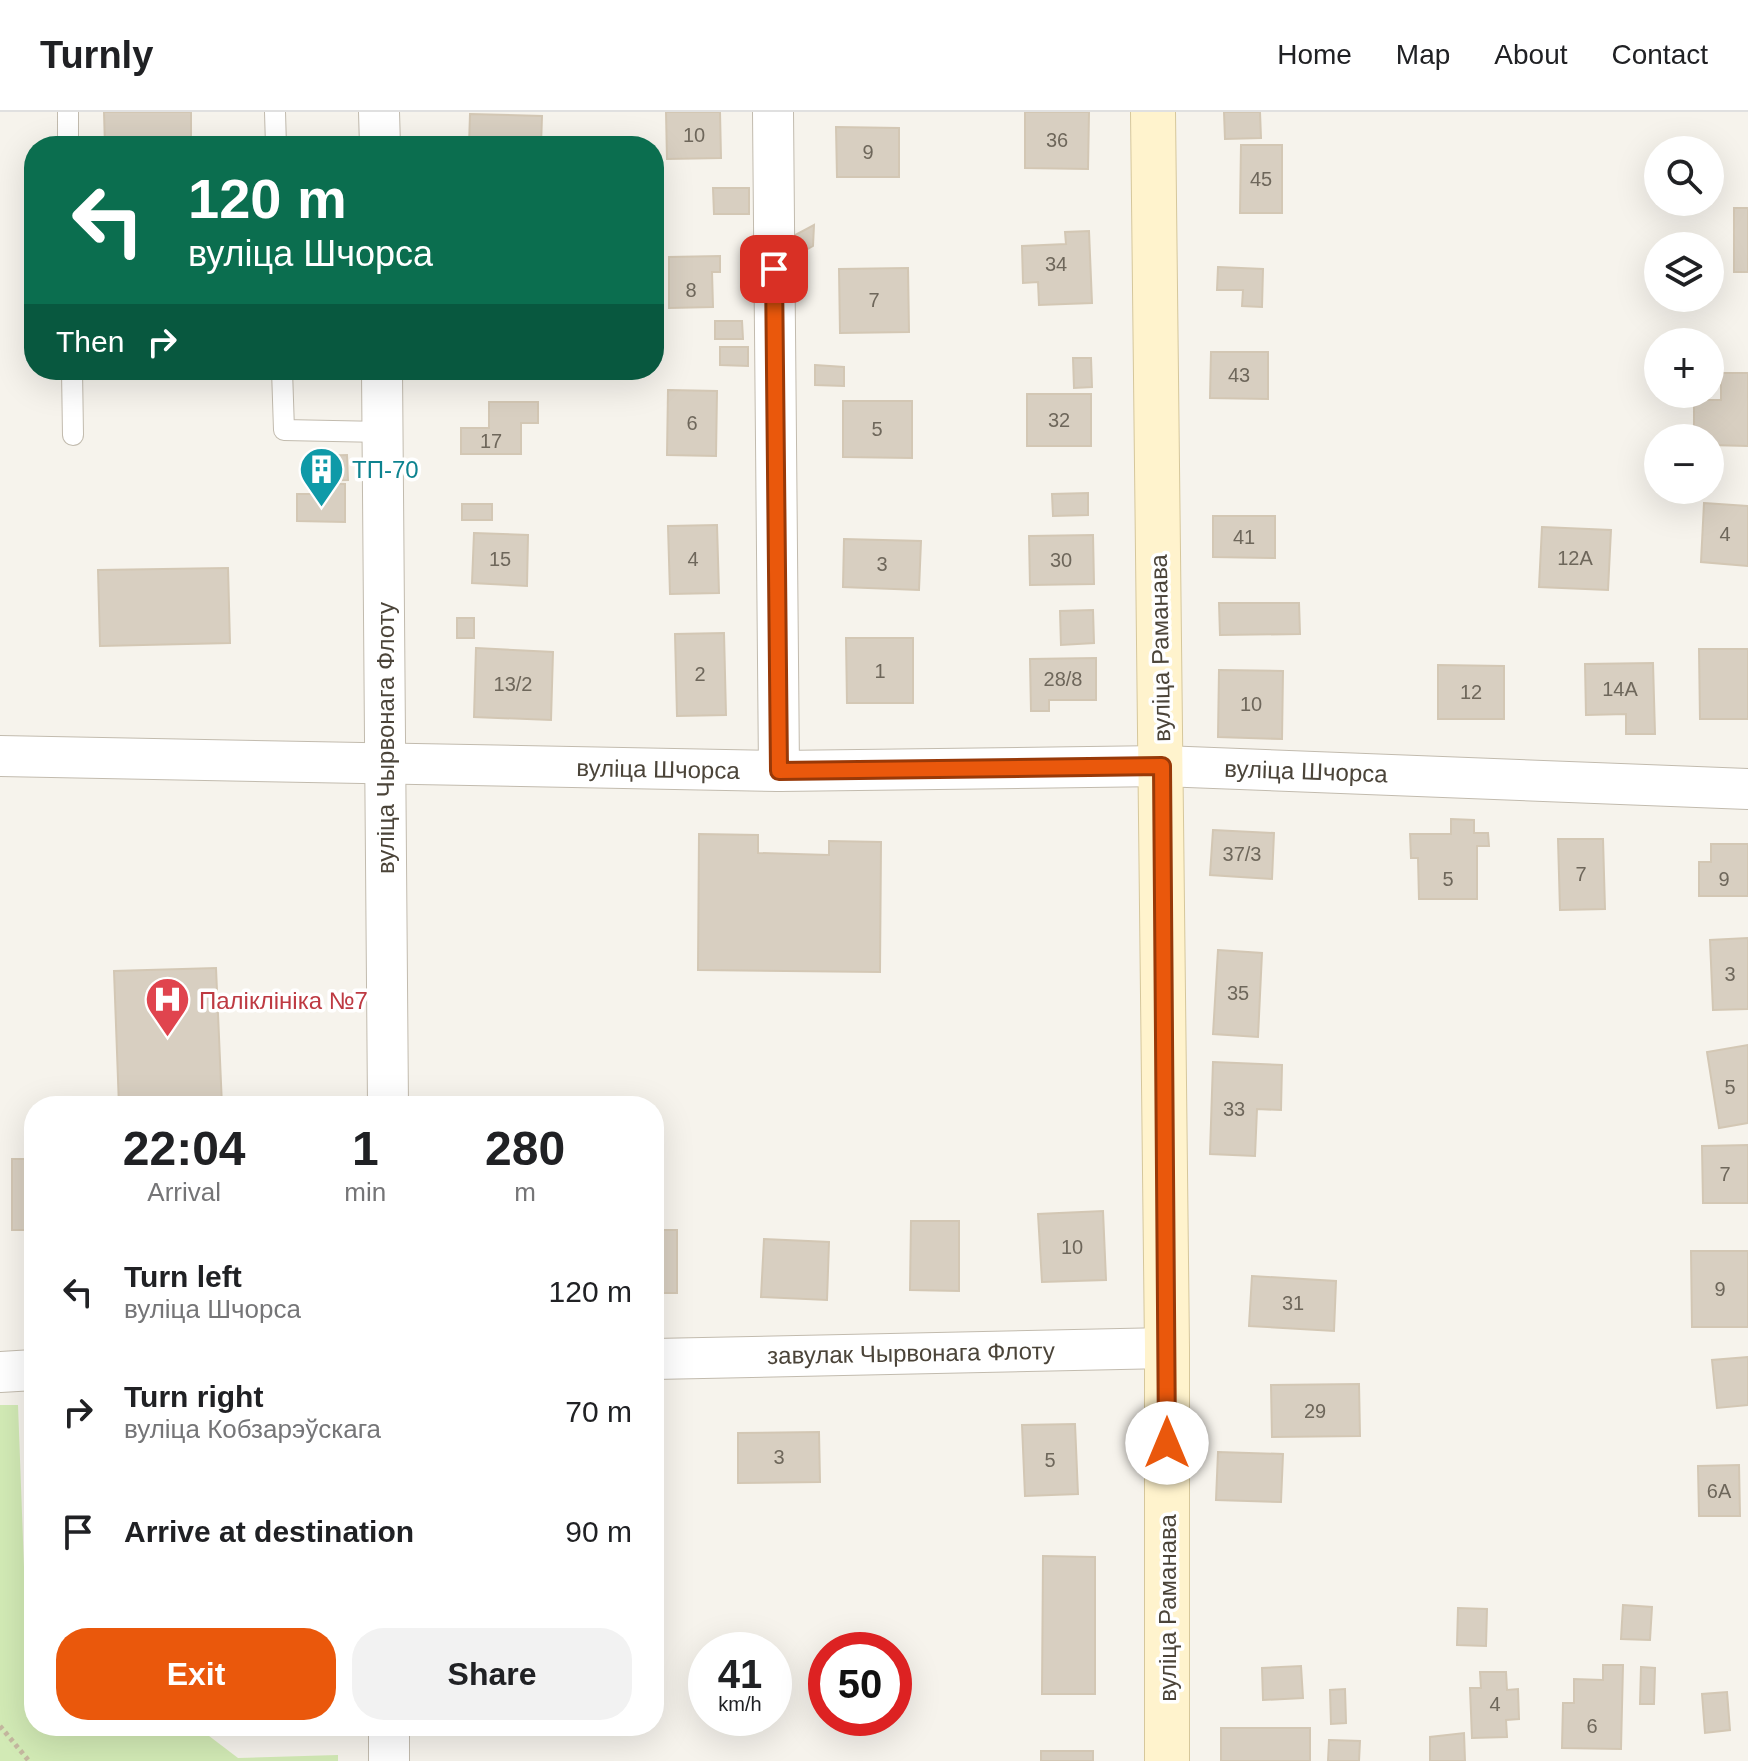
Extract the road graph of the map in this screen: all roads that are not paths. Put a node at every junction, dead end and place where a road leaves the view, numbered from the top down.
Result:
1 (68, 112) edge
2 (275, 112) edge
3 (379, 112) edge
4 (773, 112) edge
5 (1153, 112) edge
6 (68, 136) edge
7 (276, 136) edge
8 (380, 136) edge
9 (72, 380) edge
10 (282, 380) edge
11 (382, 380) edge
12 (382, 432) junction
13 (73, 435) dead end
14 (0, 756) edge
15 (386, 765) junction
16 (1162, 766) junction
17 (779, 771) junction
18 (1748, 789) edge
19 (388, 1096) edge
20 (1167, 1348) junction
21 (664, 1359) edge
22 (24, 1371) edge
23 (0, 1372) edge
24 (389, 1736) edge
25 (389, 1761) edge
26 (1167, 1761) edge

1 - 6 lane
2 - 7 lane
3 - 8 street
4 - 17 street
5 - 16 main road, вуліца Раманава
9 - 13 lane
10 - 12 lane
11 - 12 street, вуліца Чырвонага Флоту
12 - 15 street, вуліца Чырвонага Флоту
14 - 15 street, вуліца Шчорса
15 - 17 street, вуліца Шчорса
15 - 19 street, вуліца Чырвонага Флоту
16 - 17 street, вуліца Шчорса
16 - 18 street, вуліца Шчорса
16 - 20 main road, вуліца Раманава
20 - 21 street, завулак Чырвонага Флоту
20 - 26 main road, вуліца Раманава
22 - 23 street
24 - 25 street

